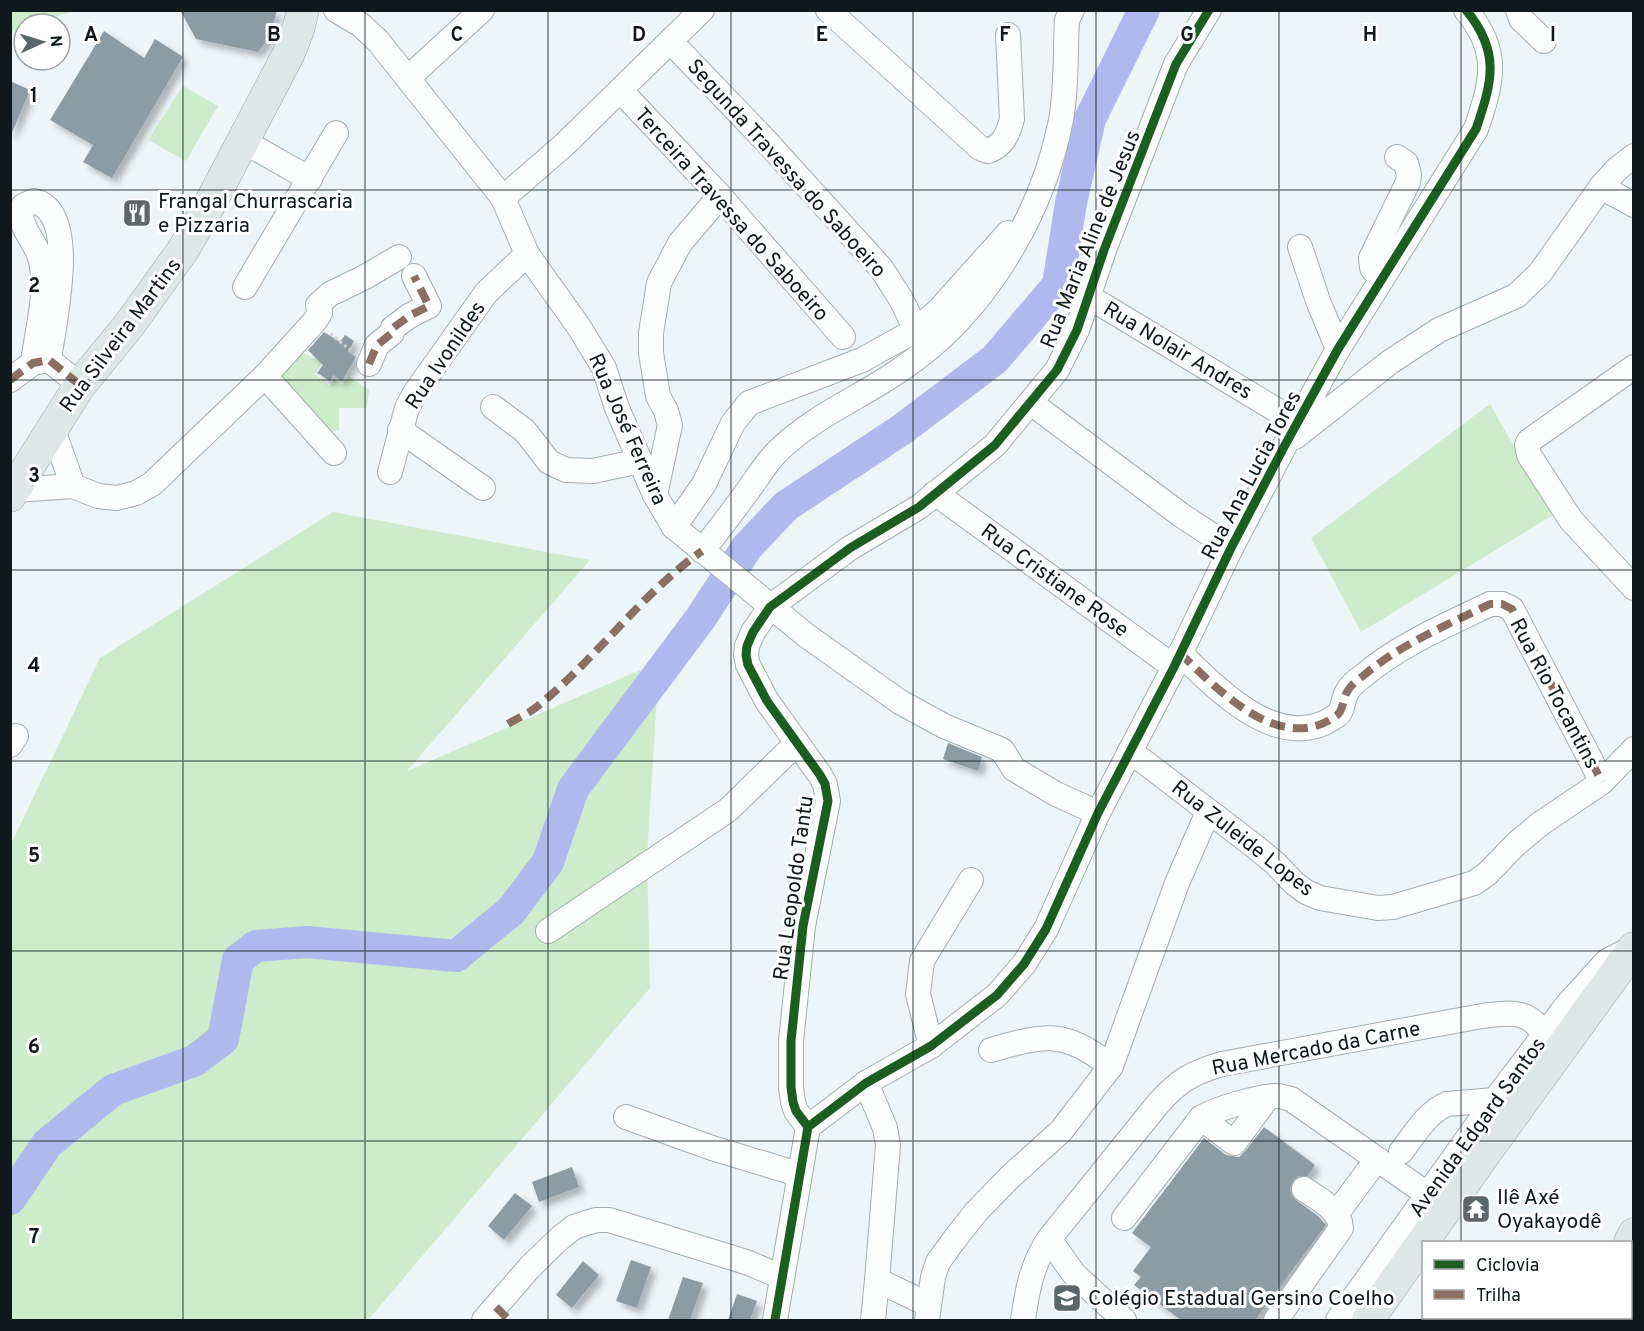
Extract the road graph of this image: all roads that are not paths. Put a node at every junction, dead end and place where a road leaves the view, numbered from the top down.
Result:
1 (303, 10) edge
2 (336, 10) edge
3 (482, 10) edge
4 (702, 10) edge
5 (828, 10) edge
6 (1072, 10) edge
7 (1466, 10) edge
8 (1518, 10) edge
9 (1209, 11) edge
10 (1008, 36) dead end
11 (1545, 41) dead end
12 (672, 42) junction
13 (408, 78) junction
14 (621, 91) junction
15 (336, 133) dead end
16 (243, 141) junction
17 (1634, 156) edge
18 (1397, 157) dead end
19 (310, 179) junction
20 (1601, 187) junction
21 (720, 196) junction
22 (503, 198) junction
23 (1634, 205) edge
24 (1300, 247) dead end
25 (527, 254) junction
26 (399, 257) dead end
27 (414, 276) dead end
28 (1381, 279) junction
29 (245, 286) dead end
30 (1089, 297) junction
31 (843, 337) dead end
32 (923, 339) junction
33 (1338, 350) junction
34 (41, 362) junction
35 (369, 364) road end
36 (1634, 367) edge
37 (265, 376) junction
38 (10, 380) edge
39 (80, 385) junction
40 (1031, 403) junction
41 (493, 407) dead end
42 (1298, 423) junction
43 (52, 427) junction
44 (400, 430) junction
45 (1286, 445) junction
46 (334, 453) dead end
47 (640, 460) junction
48 (390, 472) dead end
49 (72, 486) junction
50 (483, 488) dead end
51 (12, 493) edge
52 (935, 493) junction
53 (655, 495) junction
54 (674, 527) junction
55 (1231, 548) junction
56 (702, 551) junction
57 (1634, 588) edge
58 (770, 608) junction
59 (1177, 660) junction
60 (796, 743) junction
61 (1634, 749) edge
62 (1130, 751) junction
63 (1602, 782) junction
64 (1208, 812) junction
65 (1098, 813) junction
66 (971, 880) dead end
67 (548, 931) dead end
68 (1633, 948) edge
69 (1544, 1036) junction
70 (931, 1047) junction
71 (991, 1050) dead end
72 (1111, 1066) junction
73 (866, 1083) junction
74 (1268, 1097) junction
75 (1495, 1100) junction
76 (627, 1117) dead end
77 (1201, 1118) junction
78 (808, 1127) junction
79 (1401, 1152) dead end
80 (1377, 1159) junction
81 (798, 1174) junction
82 (1304, 1189) dead end
83 (1427, 1194) junction
84 (1337, 1213) junction
85 (1124, 1218) dead end
86 (1049, 1239) junction
87 (1424, 1241) edge
88 (1422, 1244) edge
89 (783, 1271) junction
90 (877, 1280) junction
91 (927, 1312) edge
92 (496, 1316) edge
93 (775, 1320) edge
94 (873, 1320) edge
95 (1023, 1320) edge
96 (1124, 1320) edge
97 (1276, 1320) edge
98 (1338, 1320) edge
99 (1368, 1320) edge

1 - 16 main road, Rua Silveira Martins
2 - 13 street, Rua José Ferreira
3 - 13 street
4 - 12 street
5 - 10 street
6 - 32 street
7 - 28 street, Rua Ana Lucia Tores
8 - 11 street
9 - 30 street, Rua Maria Aline de Jesus
12 - 14 street
12 - 32 street, Segunda Travessa do Saboeiro
13 - 22 street, Rua José Ferreira
14 - 21 street, Terceira Travessa do Saboeiro
14 - 22 street
15 - 19 street
16 - 19 street
16 - 39 main road, Rua Silveira Martins
17 - 20 street
18 - 28 street
19 - 29 street
20 - 23 street
20 - 45 street
21 - 31 street, Terceira Travessa do Saboeiro
21 - 53 street
22 - 25 street, Rua José Ferreira
24 - 33 street
25 - 44 street, Rua Ivonildes
25 - 47 street, Rua José Ferreira
26 - 37 street
27 - 35 street
28 - 33 street, Rua Ana Lucia Tores
30 - 40 street, Rua Maria Aline de Jesus
30 - 42 street, Rua Nolair Andres
32 - 54 street
32 - 56 street
33 - 42 street, Rua Ana Lucia Tores
34 - 34 street
34 - 38 street
34 - 39 street
36 - 57 street
37 - 46 street
37 - 49 street
39 - 43 main road, Rua Silveira Martins
40 - 52 street, Rua Maria Aline de Jesus
40 - 55 street
41 - 47 street
42 - 45 street, Rua Ana Lucia Tores
43 - 49 street
43 - 51 main road, Rua Silveira Martins
44 - 48 street, Rua Ivonildes
44 - 50 street
45 - 55 street, Rua Ana Lucia Tores
47 - 53 street, Rua José Ferreira
49 - 51 street
52 - 58 street, Rua Maria Aline de Jesus
52 - 59 street, Rua Cristiane Rose
53 - 54 street, Rua José Ferreira
54 - 56 street, Rua José Ferreira
55 - 59 street, Rua Ana Lucia Tores
56 - 58 street, Rua José Ferreira
58 - 60 street, Rua Leopoldo Tantu
58 - 65 street, Rua José Ferreira
59 - 62 street, Rua Ana Lucia Tores
59 - 63 street, Rua Rio Tocantins
60 - 67 street
60 - 78 street, Rua Leopoldo Tantu
61 - 63 street, Rua Zuleide Lopes
62 - 64 street, Rua Zuleide Lopes
62 - 65 street, Rua Ana Lucia Tores
63 - 64 street, Rua Zuleide Lopes
64 - 72 street
65 - 70 street, Rua Ana Lucia Tores
66 - 70 street
68 - 69 street, Avenida Edgard Santos
68 - 87 main road, Avenida Edgard Santos
69 - 75 street, Avenida Edgard Santos
69 - 86 street, Rua Mercado da Carne
70 - 73 street, Rua Ana Lucia Tores
71 - 72 street
72 - 91 street
73 - 78 street, Rua Ana Lucia Tores
73 - 90 street
74 - 77 street
74 - 77 street
74 - 80 street
75 - 79 street
75 - 83 street, Avenida Edgard Santos
76 - 81 street
77 - 85 street
78 - 81 street
80 - 83 street
80 - 84 street
81 - 89 street
82 - 84 street
83 - 98 street, Avenida Edgard Santos
84 - 97 street
86 - 95 street, Rua Mercado da Carne
86 - 96 street
88 - 99 main road, Avenida Edgard Santos
89 - 92 street
89 - 93 street
90 - 91 street
90 - 94 street

